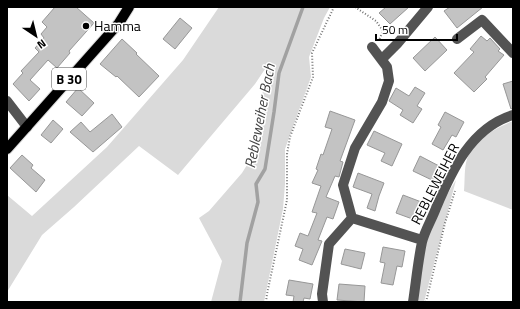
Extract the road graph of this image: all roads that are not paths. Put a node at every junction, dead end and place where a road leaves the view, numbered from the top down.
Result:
1 (130, 7) edge
2 (428, 7) edge
3 (457, 38) dead end
4 (373, 48) road end
5 (513, 53) edge
6 (382, 58) junction
7 (7, 100) edge
8 (513, 115) edge
9 (27, 126) junction
10 (7, 149) edge
11 (352, 218) junction
12 (422, 240) junction
13 (323, 302) edge
14 (413, 302) edge

1 - 9 main road, B 30
2 - 6 street
3 - 5 street
4 - 6 street
6 - 11 street
7 - 9 street
8 - 12 street, REBLEWEIHER
9 - 10 main road, B 30
11 - 12 street, REBLEWEIHER
11 - 13 street
12 - 14 street, REBLEWEIHER

